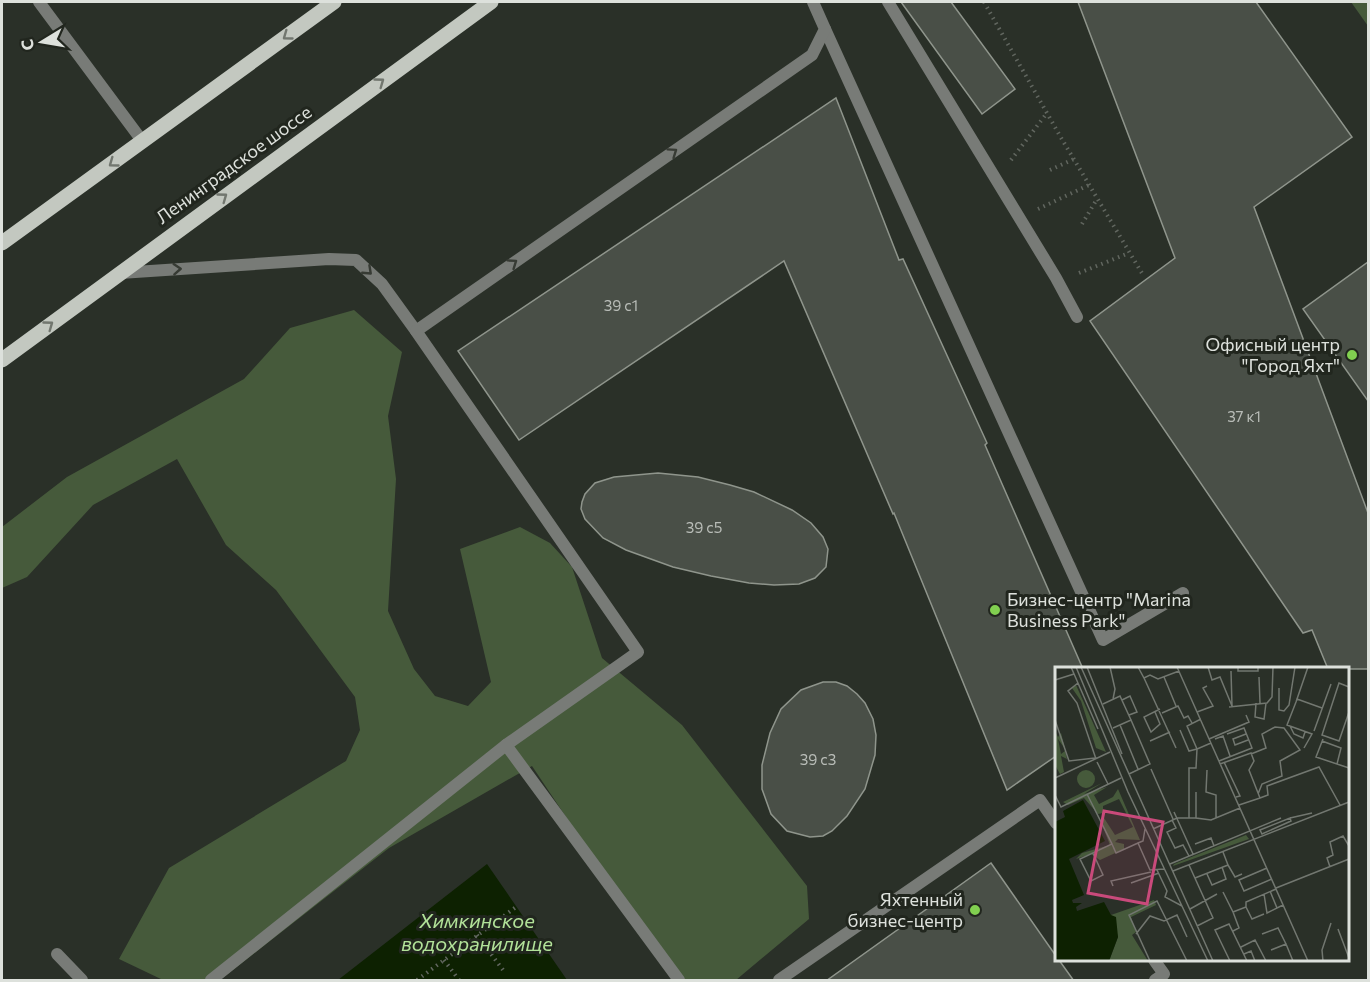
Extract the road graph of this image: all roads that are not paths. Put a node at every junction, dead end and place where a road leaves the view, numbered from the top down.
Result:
1 (39, 2) edge
2 (334, 2) edge
3 (491, 2) edge
4 (813, 2) edge
5 (888, 2) edge
6 (825, 29) junction
7 (143, 142) junction
8 (2, 243) edge
9 (119, 273) junction
10 (1077, 316) dead end
11 (416, 331) junction
12 (2, 360) edge
13 (1183, 593) dead end
14 (506, 745) junction
15 (1055, 822) edge
16 (57, 954) dead end
17 (1155, 961) edge
18 (82, 981) edge
19 (211, 981) edge
20 (679, 981) edge
21 (779, 981) edge
22 (1155, 981) edge

1 - 7 lane
2 -> 7 main road
9 -> 3 main road, Ленинградское шоссе
4 - 6 lane
5 - 10 lane
11 -> 6 lane
6 - 13 lane
7 -> 8 main road
9 -> 11 lane
12 -> 9 main road, Ленинградское шоссе
11 - 14 lane
14 - 19 lane
14 - 20 lane
15 - 21 lane
16 - 18 lane
17 - 22 lane

